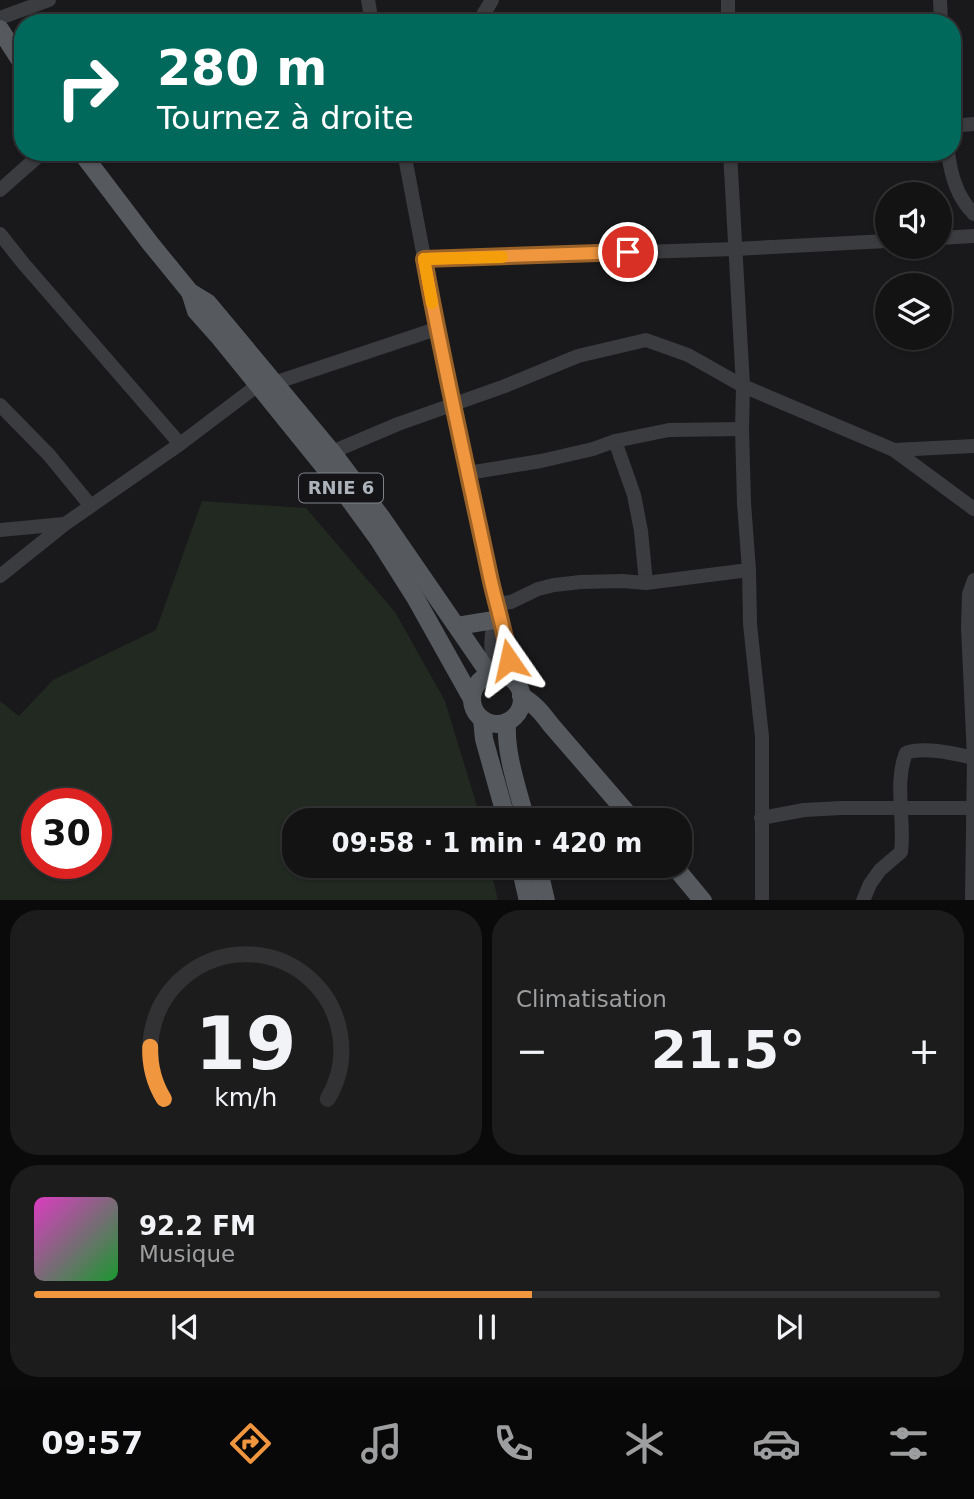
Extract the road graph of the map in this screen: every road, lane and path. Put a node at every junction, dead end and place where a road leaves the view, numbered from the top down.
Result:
1 (47, 0) edge
2 (0, 18) edge
3 (0, 29) edge
4 (5, 50) edge
5 (33, 161) edge
6 (88, 161) edge
7 (406, 161) edge
8 (730, 161) edge
9 (950, 161) edge
10 (0, 190) edge
11 (974, 214) edge
12 (0, 234) edge
13 (974, 236) edge
14 (952, 237) edge
15 (875, 242) edge
16 (735, 249) junction
17 (424, 259) junction
18 (436, 329) junction
19 (266, 384) junction
20 (743, 386) junction
21 (0, 405) edge
22 (452, 405) junction
23 (742, 429) junction
24 (615, 441) junction
25 (180, 444) junction
26 (974, 446) edge
27 (894, 450) junction
28 (332, 452) junction
29 (468, 473) junction
30 (90, 505) junction
31 (974, 509) edge
32 (65, 524) junction
33 (0, 530) edge
34 (749, 570) junction
35 (0, 576) edge
36 (974, 580) edge
37 (646, 583) junction
38 (496, 611) junction
39 (457, 626) junction
40 (492, 675) junction
41 (517, 688) junction
42 (472, 699) junction
43 (482, 719) junction
44 (510, 720) junction
45 (551, 725) junction
46 (974, 758) edge
47 (504, 808) edge
48 (523, 808) edge
49 (623, 808) edge
50 (900, 808) junction
51 (974, 808) edge
52 (761, 818) junction
53 (523, 878) edge
54 (541, 878) edge
55 (684, 878) edge
56 (528, 900) edge
57 (546, 900) edge
58 (702, 900) edge
59 (762, 900) edge
60 (863, 900) edge
61 (972, 900) edge

1 - 2 street
3 - 4 main road
5 - 10 street
6 - 19 main road, RNIE 6
7 - 17 street
8 - 16 street
9 - 11 street
12 - 25 street
13 - 14 street
15 - 16 street
16 - 17 street
16 - 20 street
17 - 18 street
18 - 19 street
18 - 22 street
19 - 25 street
19 - 28 main road, RNIE 6
19 - 42 main road, RNIE 6
20 - 22 street
20 - 23 street
20 - 27 street
21 - 30 street
22 - 28 street
22 - 29 street
23 - 24 street
23 - 34 street
24 - 29 street
24 - 37 street
25 - 30 street
26 - 27 street
27 - 31 street
28 - 39 main road, RNIE 6
29 - 38 street
30 - 32 street
32 - 33 street
32 - 35 street
34 - 37 street
34 - 52 street
36 - 46 street
37 - 38 street
38 - 39 main road
38 - 40 street
38 - 41 street
39 - 40 main road, RNIE 6
40 - 41 main road
40 - 42 main road
41 - 44 main road
41 - 45 main road
42 - 43 main road, RNIE 6
43 - 44 main road
43 - 47 main road, RNIE 6
44 - 45 main road
44 - 48 main road
45 - 49 main road
46 - 50 street
46 - 51 street
50 - 51 street
50 - 52 street
50 - 60 street
51 - 61 street
52 - 59 street
53 - 56 main road
54 - 57 main road
55 - 58 main road

